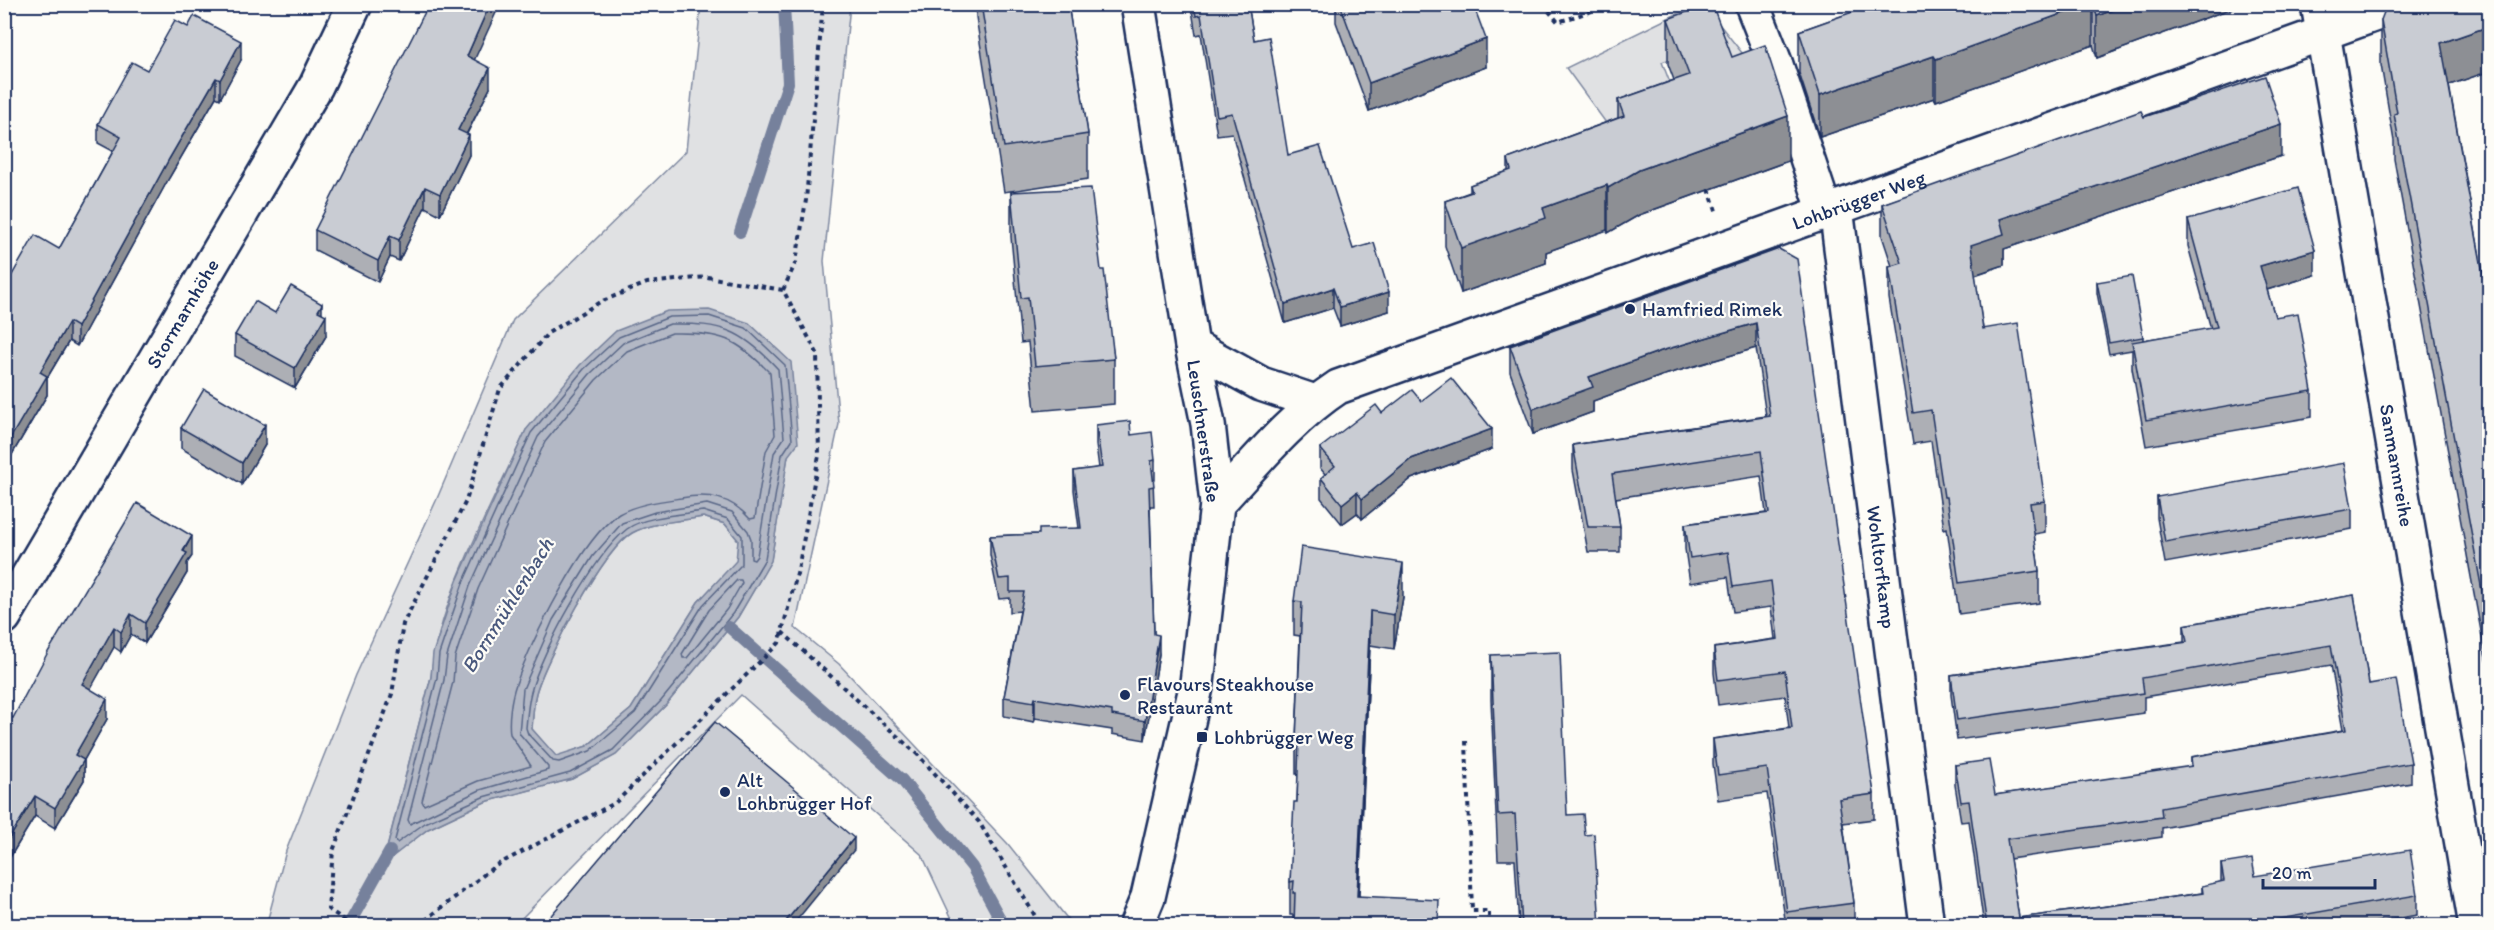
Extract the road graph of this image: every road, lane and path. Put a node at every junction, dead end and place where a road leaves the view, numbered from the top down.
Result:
1 (355, 4) edge
2 (823, 4) edge
3 (1138, 4) edge
4 (1543, 4) edge
5 (1613, 4) edge
6 (1752, 4) edge
7 (2404, 4) edge
8 (2320, 19) edge
9 (1830, 210) junction
10 (783, 290) junction
11 (1192, 346) junction
12 (1315, 402) junction
13 (1217, 504) junction
14 (4, 617) edge
15 (782, 632) junction
16 (1466, 741) dead end
17 (353, 926) edge
18 (418, 926) edge
19 (1041, 926) edge
20 (1136, 926) edge
21 (1489, 926) edge
22 (1927, 926) edge
23 (2476, 926) edge

1 - 14 street, Stormarnhöhe
2 - 10 path
3 - 11 street, Leuschnerstraße
4 - 5 path
6 - 9 street, Wohltorfkamp
7 - 8 street, Lohbrügger Weg
8 - 9 street, Lohbrügger Weg
8 - 23 street, Sanmannreihe
9 - 12 street, Lohbrügger Weg
9 - 22 street, Wohltorfkamp
10 - 15 path
10 - 17 path
11 - 12 street
11 - 13 street, Leuschnerstraße
12 - 13 street, Lohbrügger Weg
13 - 20 street, Leuschnerstraße
15 - 18 path
15 - 19 path
16 - 21 path

